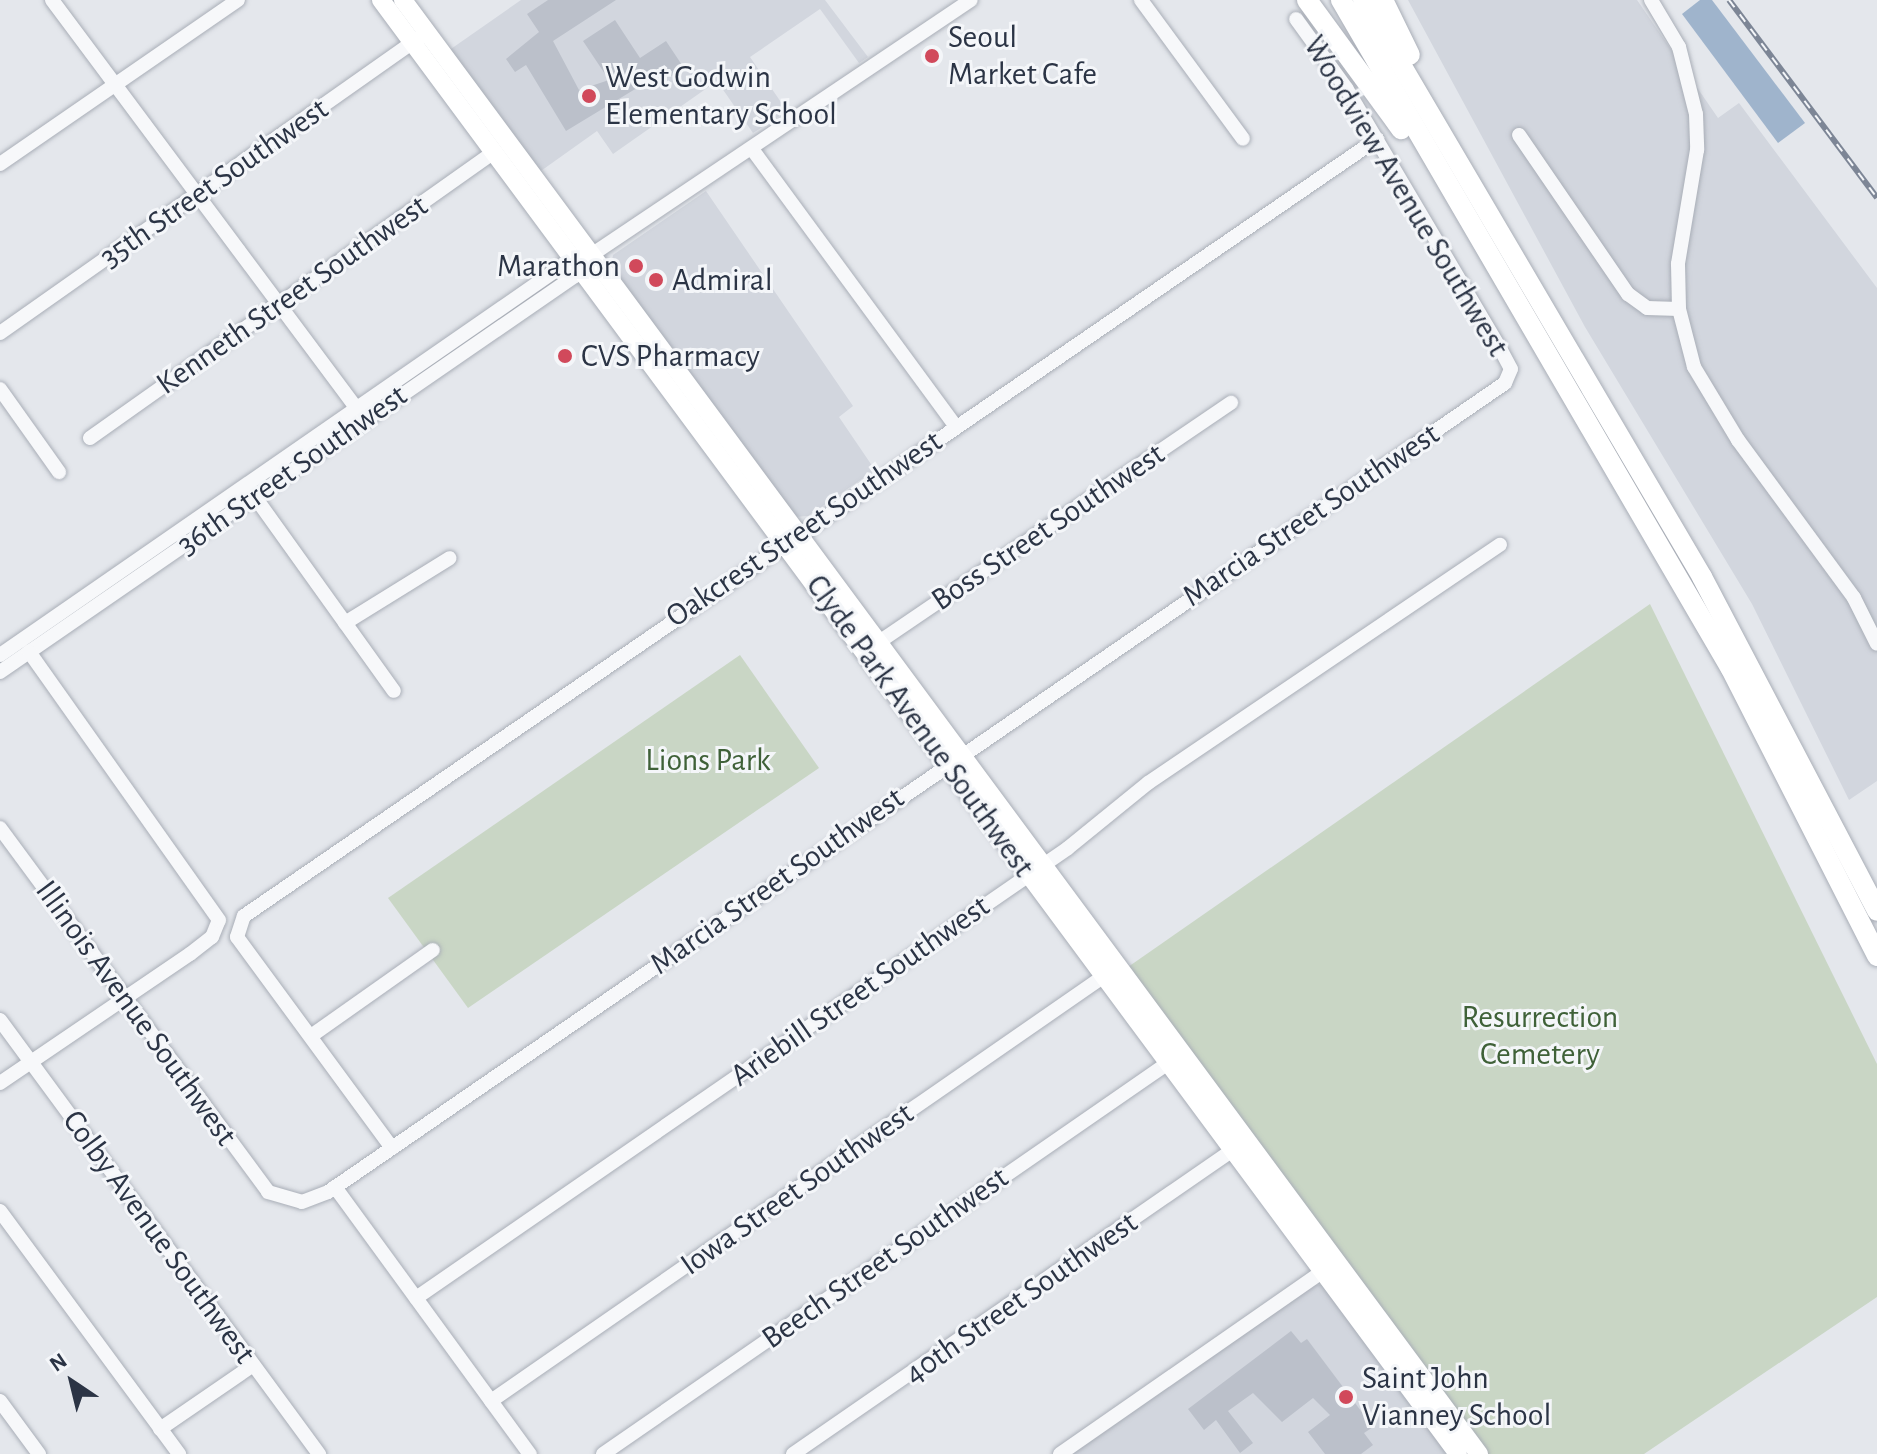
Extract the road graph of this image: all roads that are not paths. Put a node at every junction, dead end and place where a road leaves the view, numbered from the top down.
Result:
1 (52, 0) edge
2 (238, 0) edge
3 (971, 0) edge
4 (1141, 0) edge
5 (1307, 0) edge
6 (1341, 0) edge
7 (1363, 0) edge
8 (1383, 0) edge
9 (1651, 0) edge
10 (393, 2) edge
11 (1296, 19) dead end
12 (420, 37) junction
13 (116, 85) junction
14 (1519, 135) dead end
15 (1243, 139) dead end
16 (1377, 139) junction
17 (752, 149) junction
18 (494, 152) junction
19 (0, 164) edge
20 (198, 194) junction
21 (1486, 210) junction
22 (1488, 252) junction
23 (586, 259) junction
24 (279, 304) junction
25 (1679, 309) junction
26 (0, 333) edge
27 (1511, 376) joint
28 (0, 389) edge
29 (1231, 403) dead end
30 (360, 414) junction
31 (955, 425) junction
32 (90, 438) dead end
33 (59, 472) dead end
34 (252, 492) junction
35 (792, 537) junction
36 (1500, 545) dead end
37 (450, 558) dead end
38 (345, 623) junction
39 (1877, 644) edge
40 (872, 646) junction
41 (29, 652) junction
42 (0, 655) edge
43 (0, 672) edge
44 (394, 691) dead end
45 (955, 759) junction
46 (0, 828) edge
47 (1036, 870) junction
48 (1877, 911) edge
49 (433, 950) dead end
50 (1877, 956) edge
51 (1104, 976) junction
52 (126, 998) junction
53 (0, 1020) edge
54 (311, 1036) junction
55 (31, 1062) junction
56 (1168, 1063) junction
57 (0, 1083) edge
58 (1240, 1146) junction
59 (392, 1148) junction
60 (335, 1187) junction
61 (274, 1195) joint
62 (0, 1211) edge
63 (1329, 1267) junction
64 (416, 1298) junction
65 (253, 1365) junction
66 (0, 1401) edge
67 (491, 1401) junction
68 (160, 1429) junction
69 (39, 1454) edge
70 (179, 1454) edge
71 (319, 1454) edge
72 (530, 1454) edge
73 (603, 1454) edge
74 (793, 1454) edge
75 (1060, 1454) edge
76 (1458, 1454) edge
77 (1479, 1454) edge

1 - 13 street
2 - 13 street
3 - 17 street, 36th Street Southwest
4 - 15 street
5 - 22 highway
6 - 22 highway
7 - 21 highway
8 - 21 highway
9 - 25 street
10 - 12 main road, Clyde Park Avenue Southwest
11 - 16 street, Woodview Avenue Southwest
12 - 18 main road, Clyde Park Avenue Southwest
12 - 20 street, 35th Street Southwest
12 - 23 main road, Clyde Park Avenue Southwest
13 - 19 street
13 - 20 street
14 - 25 street
16 - 27 street, Woodview Avenue Southwest
16 - 31 street, Oakcrest Street Southwest
17 - 23 street, 36th Street Southwest
17 - 31 street
18 - 23 main road, Clyde Park Avenue Southwest
18 - 24 street, Kenneth Street Southwest
20 - 24 street
20 - 26 street, 35th Street Southwest
21 - 48 highway
22 - 50 highway
23 - 30 street, 36th Street Southwest
23 - 35 main road, Clyde Park Avenue Southwest
24 - 30 street
24 - 32 street, Kenneth Street Southwest
25 - 39 street
27 - 45 street, Marcia Street Southwest
28 - 33 street
29 - 40 street, Boss Street Southwest
30 - 34 street, 36th Street Southwest
31 - 35 street, Oakcrest Street Southwest
34 - 38 street
34 - 41 street, 36th Street Southwest
34 - 42 street, 36th Street Southwest
35 - 40 main road, Clyde Park Avenue Southwest
35 - 54 street, Oakcrest Street Southwest
36 - 47 street, Ariebill Street Southwest
37 - 38 street
38 - 44 street
40 - 45 main road, Clyde Park Avenue Southwest
41 - 43 street, 36th Street Southwest
41 - 52 street
45 - 47 main road, Clyde Park Avenue Southwest
45 - 59 street, Marcia Street Southwest
46 - 52 street, Illinois Avenue Southwest
47 - 51 main road, Clyde Park Avenue Southwest
47 - 58 main road, Clyde Park Avenue Southwest
47 - 64 street, Ariebill Street Southwest
49 - 54 street
51 - 56 main road, Clyde Park Avenue Southwest
51 - 67 street, Iowa Street Southwest
52 - 55 street
52 - 61 street, Illinois Avenue Southwest
53 - 55 street, Colby Avenue Southwest
54 - 59 street
55 - 57 street
55 - 65 street, Colby Avenue Southwest
56 - 58 main road, Clyde Park Avenue Southwest
56 - 73 street, Beech Street Southwest
58 - 63 main road, Clyde Park Avenue Southwest
58 - 74 street, 40th Street Southwest
59 - 60 street, Marcia Street Southwest
60 - 61 street, Marcia Street Southwest
60 - 64 street
62 - 68 street
63 - 75 street
63 - 76 main road, Clyde Park Avenue Southwest
63 - 77 main road, Clyde Park Avenue Southwest
64 - 67 street
65 - 68 street
65 - 71 street, Colby Avenue Southwest
66 - 69 street
67 - 72 street
68 - 70 street

